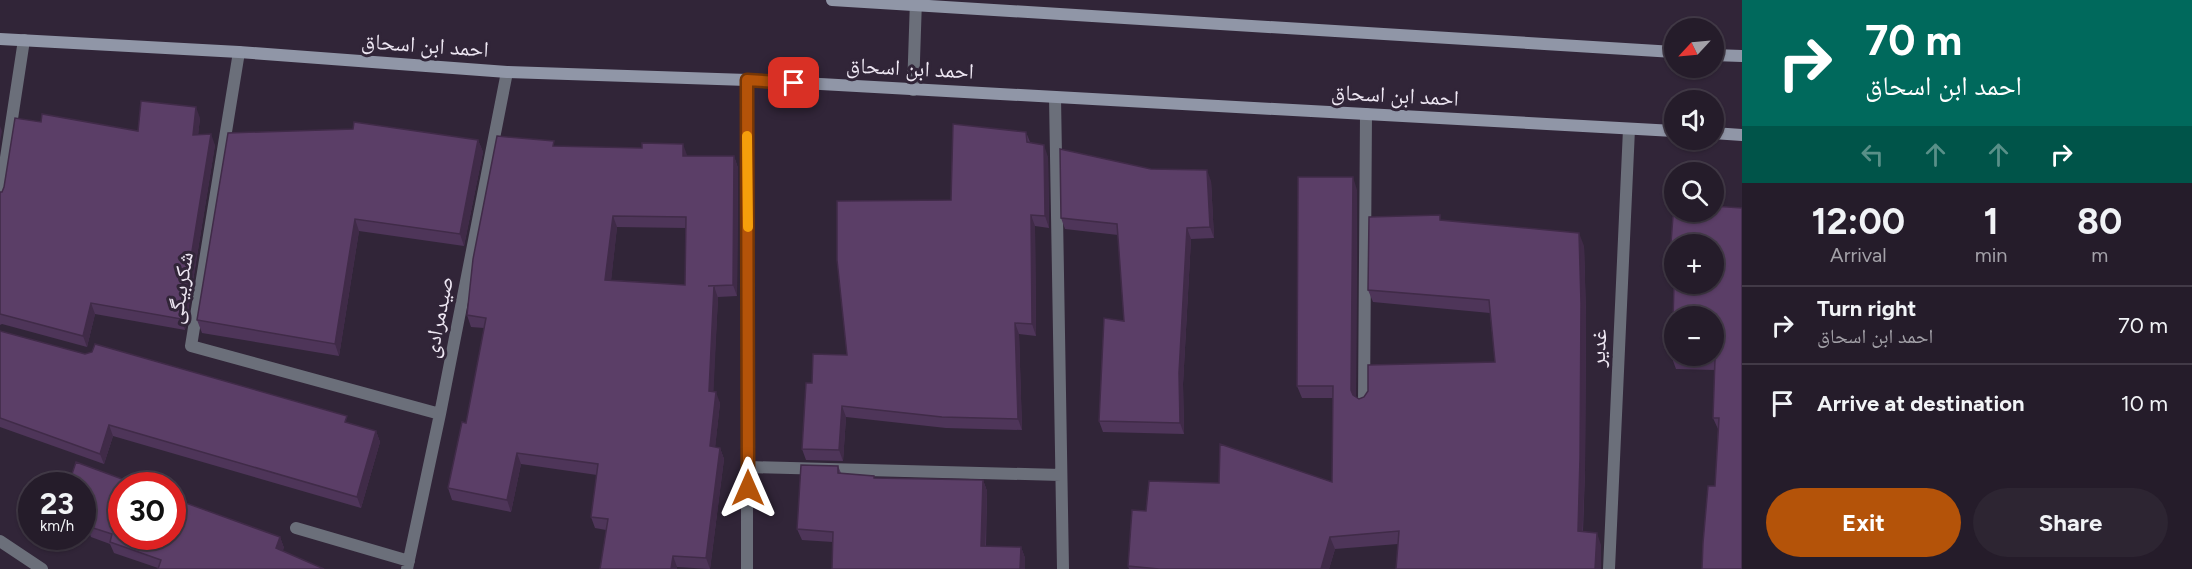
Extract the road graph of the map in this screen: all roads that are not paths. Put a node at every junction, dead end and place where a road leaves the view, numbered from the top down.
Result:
1 (832, 0) edge
2 (916, 3) edge
3 (0, 39) edge
4 (24, 40) junction
5 (1664, 51) edge
6 (239, 52) junction
7 (1724, 56) edge
8 (1742, 57) edge
9 (507, 72) junction
10 (747, 80) junction
11 (913, 90) junction
12 (1055, 97) junction
13 (1366, 114) junction
14 (1629, 129) junction
15 (1664, 131) edge
16 (1724, 134) edge
17 (1742, 135) edge
18 (0, 197) edge
19 (1364, 403) edge
20 (440, 414) junction
21 (748, 467) junction
22 (1061, 475) junction
23 (296, 528) dead end
24 (0, 541) edge
25 (408, 565) edge
26 (42, 569) edge
27 (747, 569) edge
28 (1063, 569) edge
29 (1609, 569) edge

1 - 2 main road
2 - 5 main road
2 - 11 street
3 - 4 main road, احمد ابن اسحاق
4 - 6 main road, احمد ابن اسحاق
4 - 18 street
6 - 9 main road, احمد ابن اسحاق
6 - 20 street, شکربیگی
7 - 8 main road
9 - 10 main road, احمد ابن اسحاق
9 - 20 street, صیدمرادی
10 - 11 main road, احمد ابن اسحاق
10 - 21 street
11 - 12 main road, احمد ابن اسحاق
12 - 13 main road, احمد ابن اسحاق
12 - 22 street
13 - 14 main road, احمد ابن اسحاق
13 - 19 street
14 - 15 main road, احمد ابن اسحاق
14 - 29 street, غدیر
16 - 17 main road
20 - 25 street, صیدمرادی
21 - 22 street
21 - 27 street
22 - 28 street
23 - 25 street
24 - 26 street

